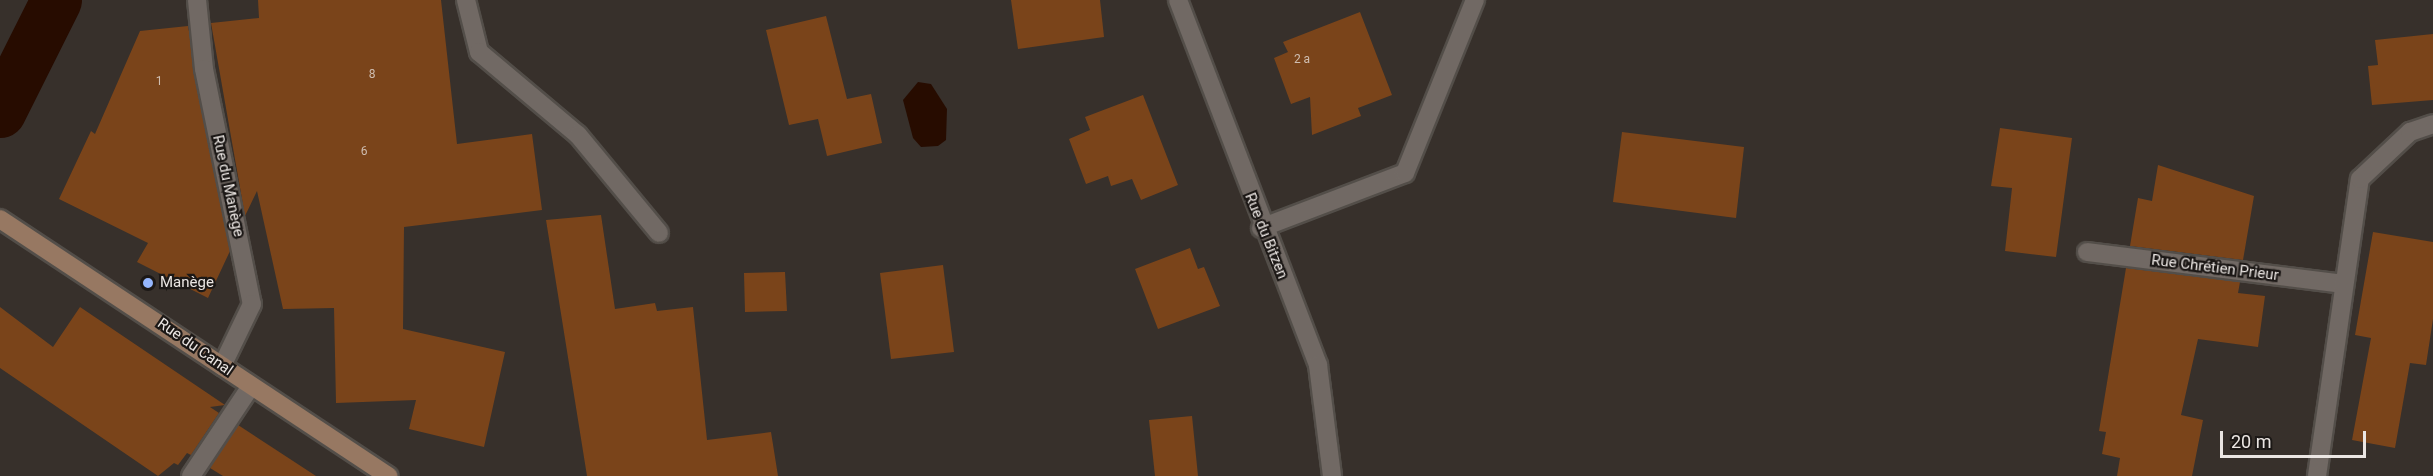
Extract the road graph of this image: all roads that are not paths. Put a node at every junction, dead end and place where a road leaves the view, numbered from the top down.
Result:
1 (197, 0) edge
2 (466, 0) edge
3 (1178, 0) edge
4 (1475, 0) edge
5 (2433, 124) edge
6 (0, 219) edge
7 (1261, 228) junction
8 (658, 233) dead end
9 (2086, 252) dead end
10 (2343, 284) junction
11 (222, 366) junction
12 (251, 386) junction
13 (191, 476) edge
14 (389, 476) edge
15 (1332, 476) edge
16 (2317, 476) edge

1 - 11 street, Rue du Manège
2 - 8 street
3 - 7 street, Rue du Bitzen
4 - 7 street
5 - 10 street
6 - 11 main road, Rue du Canal
7 - 15 street, Rue du Bitzen
9 - 10 street, Rue Chrétien Prieur
10 - 16 street
11 - 12 main road, Rue du Canal
12 - 13 street
12 - 14 main road, Rue du Canal

